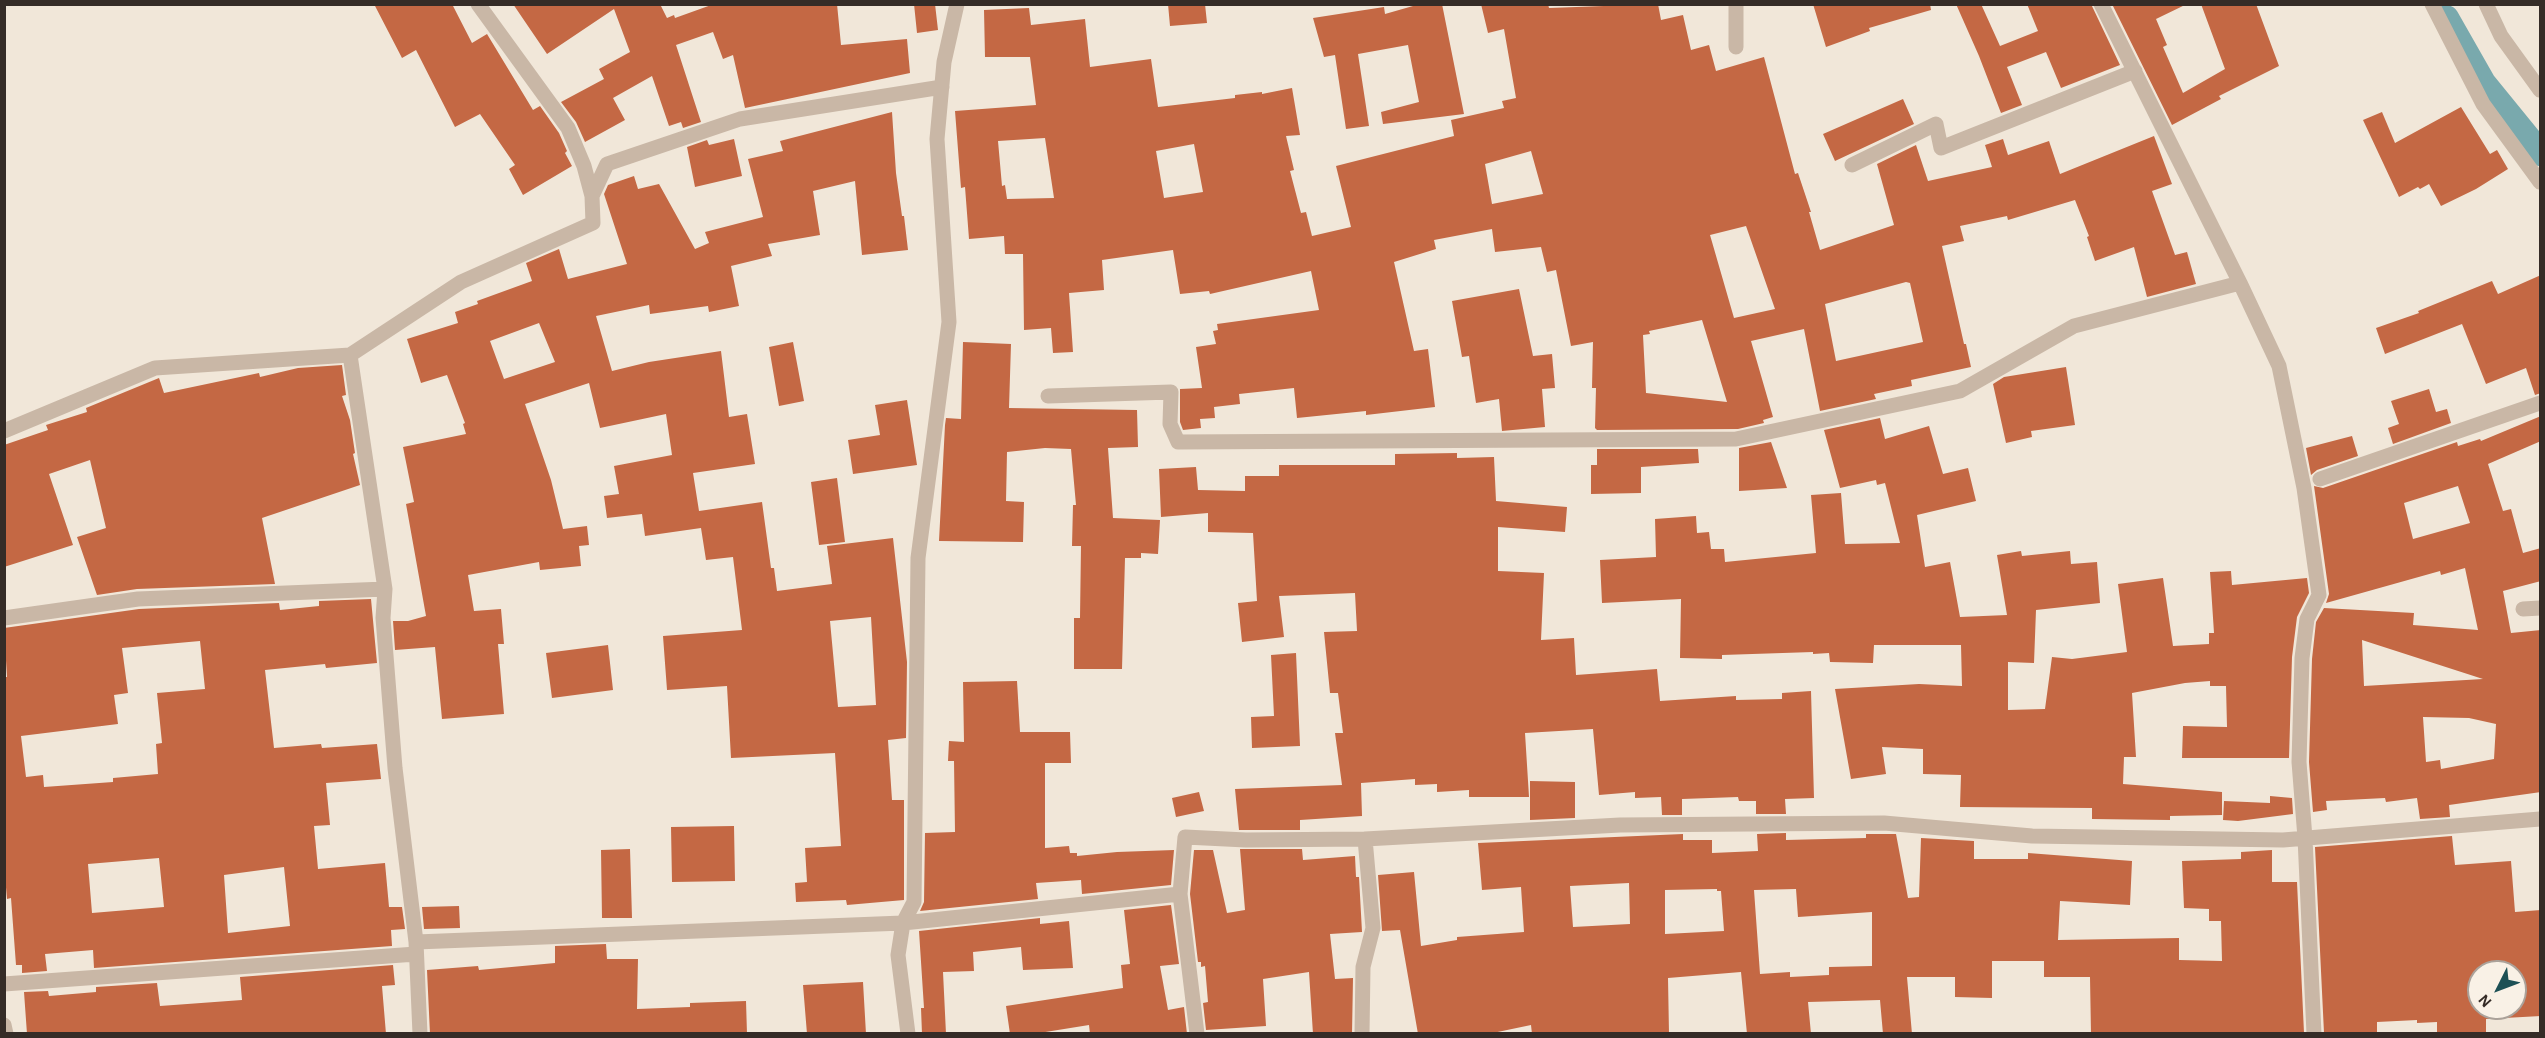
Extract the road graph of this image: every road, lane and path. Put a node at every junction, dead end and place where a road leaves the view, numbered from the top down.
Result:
1 (478, 4) edge
2 (957, 4) edge
3 (1736, 4) edge
4 (2101, 4) edge
5 (2432, 4) edge
6 (2486, 4) edge
7 (1736, 47) dead end
8 (2135, 71) junction
9 (942, 87) junction
10 (2541, 90) edge
11 (1852, 165) dead end
12 (2541, 182) edge
13 (592, 196) junction
14 (2240, 283) junction
15 (350, 355) junction
16 (1048, 396) dead end
17 (2541, 403) edge
18 (4, 432) edge
19 (2320, 479) dead end
20 (386, 589) junction
21 (2541, 608) edge
22 (2523, 609) dead end
23 (4, 618) edge
24 (2541, 819) edge
25 (2305, 838) junction
26 (1365, 839) junction
27 (1180, 894) junction
28 (903, 923) junction
29 (416, 948) junction
30 (4, 984) edge
31 (4, 1025) edge
32 (6, 1034) edge
33 (420, 1034) edge
34 (908, 1034) edge
35 (1197, 1034) edge
36 (1362, 1034) edge
37 (2314, 1034) edge

1 - 13 street
2 - 9 street
3 - 7 street
4 - 8 street
5 - 12 street
6 - 10 street
8 - 11 street
8 - 14 street
9 - 13 street
9 - 28 street
13 - 15 street
14 - 16 street
14 - 25 street
15 - 18 street
15 - 20 street
17 - 19 street
20 - 23 street
20 - 29 street
21 - 22 street
24 - 25 street
25 - 26 street
25 - 37 street
26 - 27 street
26 - 36 street
27 - 28 street
27 - 35 street
28 - 29 street
28 - 34 street
29 - 30 street
29 - 33 street
31 - 32 street

